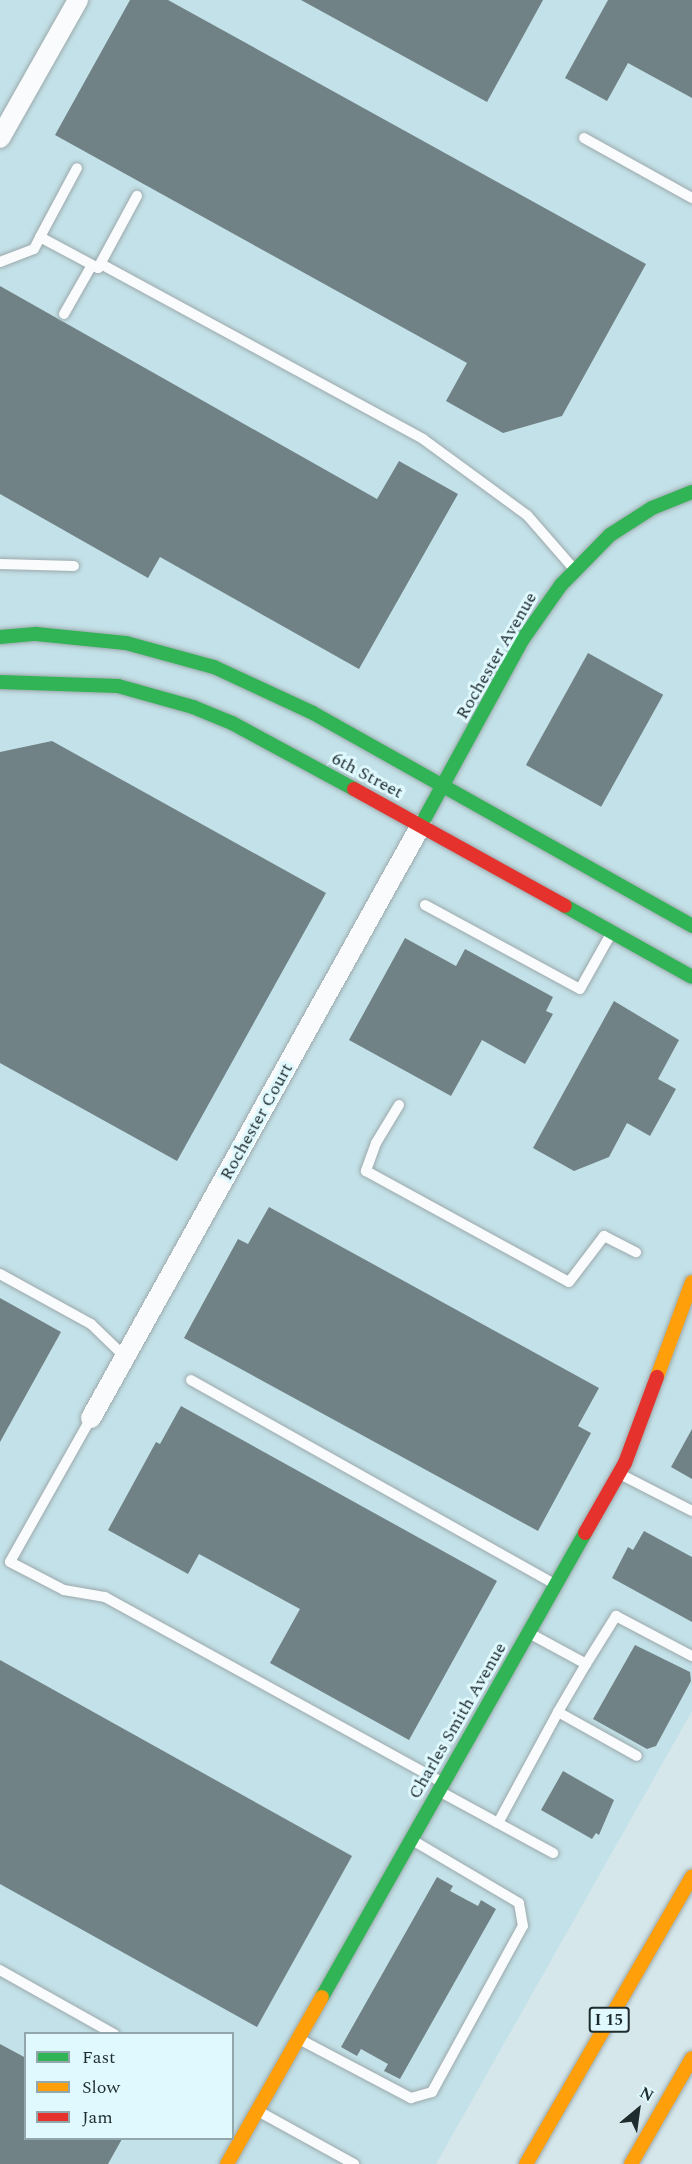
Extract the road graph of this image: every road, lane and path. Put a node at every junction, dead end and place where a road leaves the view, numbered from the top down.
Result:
1 (78, 0) edge
2 (0, 138) edge
3 (584, 138) dead end
4 (77, 168) dead end
5 (137, 196) dead end
6 (692, 198) edge
7 (40, 237) junction
8 (0, 262) edge
9 (96, 264) junction
10 (64, 315) dead end
11 (692, 492) edge
12 (0, 564) edge
13 (74, 566) dead end
14 (574, 569) junction
15 (0, 637) edge
16 (0, 682) edge
17 (443, 789) junction
18 (421, 825) junction
19 (425, 905) dead end
20 (692, 926) edge
21 (612, 931) junction
22 (692, 977) edge
23 (399, 1105) dead end
24 (636, 1252) dead end
25 (0, 1274) edge
26 (692, 1284) edge
27 (125, 1357) junction
28 (191, 1380) dead end
29 (91, 1418) joint
30 (619, 1474) junction
31 (692, 1511) edge
32 (5, 1559) edge
33 (556, 1585) junction
34 (529, 1633) junction
35 (692, 1656) edge
36 (586, 1664) junction
37 (558, 1712) junction
38 (637, 1755) dead end
39 (441, 1787) junction
40 (498, 1823) junction
41 (412, 1839) junction
42 (553, 1854) dead end
43 (692, 1877) edge
44 (0, 1970) edge
45 (110, 2032) edge
46 (299, 2038) junction
47 (692, 2058) edge
48 (258, 2111) junction
49 (227, 2164) edge
50 (354, 2164) edge
51 (526, 2164) edge
52 (631, 2164) edge

1 - 2 street
3 - 6 lane
4 - 7 lane
5 - 9 lane
7 - 8 lane
7 - 9 lane
9 - 10 lane
9 - 14 lane
11 - 14 main road, Rochester Avenue
12 - 13 lane
14 - 17 main road, Rochester Avenue
15 - 17 main road, 6th Street
16 - 18 main road, 6th Street
17 - 18 main road, Rochester Avenue
17 - 20 main road, 6th Street
18 - 21 main road, 6th Street
18 - 27 street, Rochester Court
19 - 21 lane
21 - 22 main road, 6th Street
23 - 24 lane
25 - 27 lane
26 - 30 main road, Charles Smith Avenue
27 - 29 street, Rochester Court
28 - 33 lane
29 - 32 lane
30 - 31 lane
30 - 33 main road, Charles Smith Avenue
32 - 39 lane
33 - 34 main road, Charles Smith Avenue
34 - 36 lane
34 - 39 main road, Charles Smith Avenue
35 - 36 lane
36 - 37 lane
37 - 38 lane
37 - 40 lane
39 - 40 lane
39 - 41 main road, Charles Smith Avenue
40 - 42 lane
41 - 46 main road, Charles Smith Avenue
41 - 46 lane
43 - 51 main road, I 15
44 - 45 lane
46 - 48 main road, Charles Smith Avenue
47 - 52 main road
48 - 49 main road, Charles Smith Avenue
48 - 50 lane

